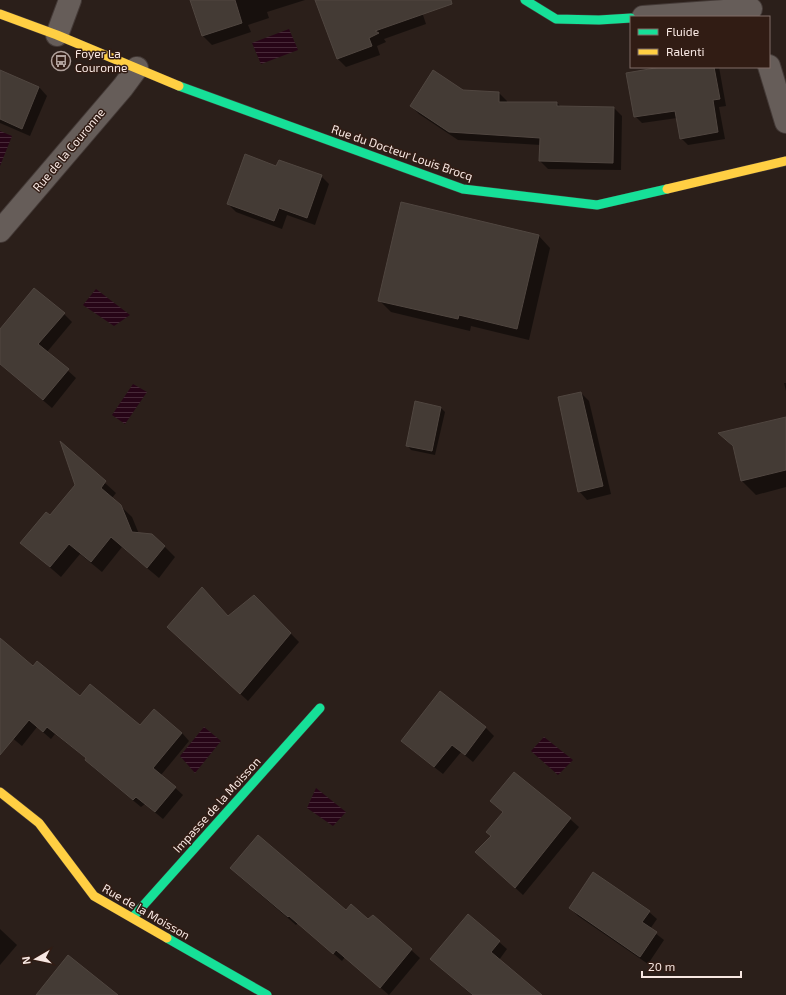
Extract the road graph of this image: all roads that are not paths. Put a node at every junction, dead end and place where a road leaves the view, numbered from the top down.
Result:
1 (70, 0) edge
2 (525, 0) edge
3 (753, 9) edge
4 (0, 14) edge
5 (657, 16) edge
6 (630, 18) edge
7 (57, 35) junction
8 (137, 68) junction
9 (770, 68) edge
10 (786, 122) edge
11 (786, 161) edge
12 (0, 232) edge
13 (320, 708) dead end
14 (0, 792) edge
15 (133, 918) junction
16 (267, 995) edge

1 - 7 street
2 - 6 street
3 - 5 street
4 - 7 street, Rue du Docteur Louis Brocq
7 - 8 street, Rue du Docteur Louis Brocq
8 - 11 street, Rue du Docteur Louis Brocq
8 - 12 street, Rue de la Couronne
9 - 10 street
13 - 15 street, Impasse de la Moisson
14 - 15 street, Rue de la Moisson
15 - 16 street, Rue de la Moisson

